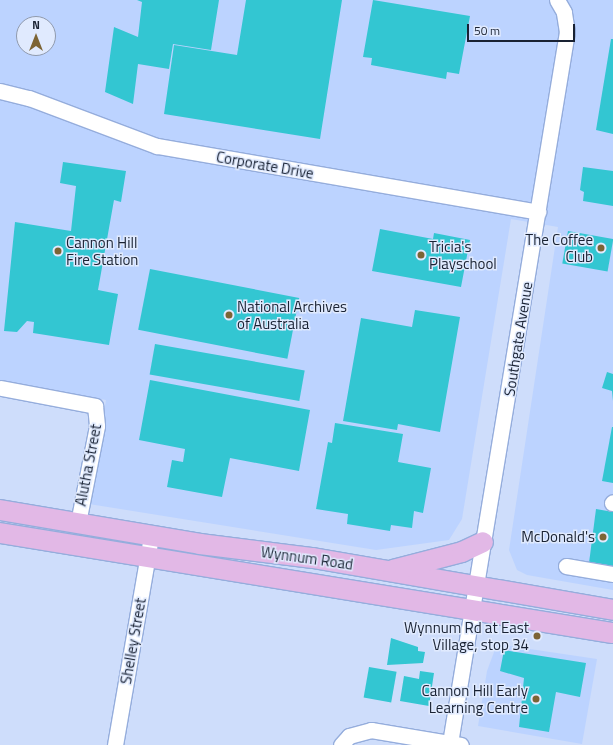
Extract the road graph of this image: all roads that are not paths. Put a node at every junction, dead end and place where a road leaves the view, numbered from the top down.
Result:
1 (557, 0) edge
2 (0, 91) edge
3 (538, 212) junction
4 (1, 388) edge
5 (0, 510) edge
6 (78, 523) junction
7 (0, 533) edge
8 (483, 542) junction
9 (150, 545) junction
10 (566, 566) dead end
11 (391, 570) junction
12 (613, 574) edge
13 (476, 585) junction
14 (473, 609) junction
15 (613, 610) edge
16 (613, 633) edge
17 (455, 744) edge
18 (115, 745) edge
19 (341, 745) edge

1 - 3 street, Southgate Avenue
2 - 3 street, Corporate Drive
3 - 8 street, Southgate Avenue
4 - 6 street, Alutha Street
5 - 6 main road, Wynnum Road
6 - 9 main road, Wynnum Road
7 - 9 main road, Wynnum Road
8 - 11 main road
8 - 13 street, Southgate Avenue
9 - 11 main road, Wynnum Road
9 - 14 main road, Wynnum Road
9 - 18 street, Shelley Street
10 - 12 street
11 - 13 main road, Wynnum Road
13 - 14 street, Southgate Avenue
13 - 15 main road, Wynnum Road
14 - 16 main road, Wynnum Road
14 - 17 street, Southgate Avenue
17 - 19 street

